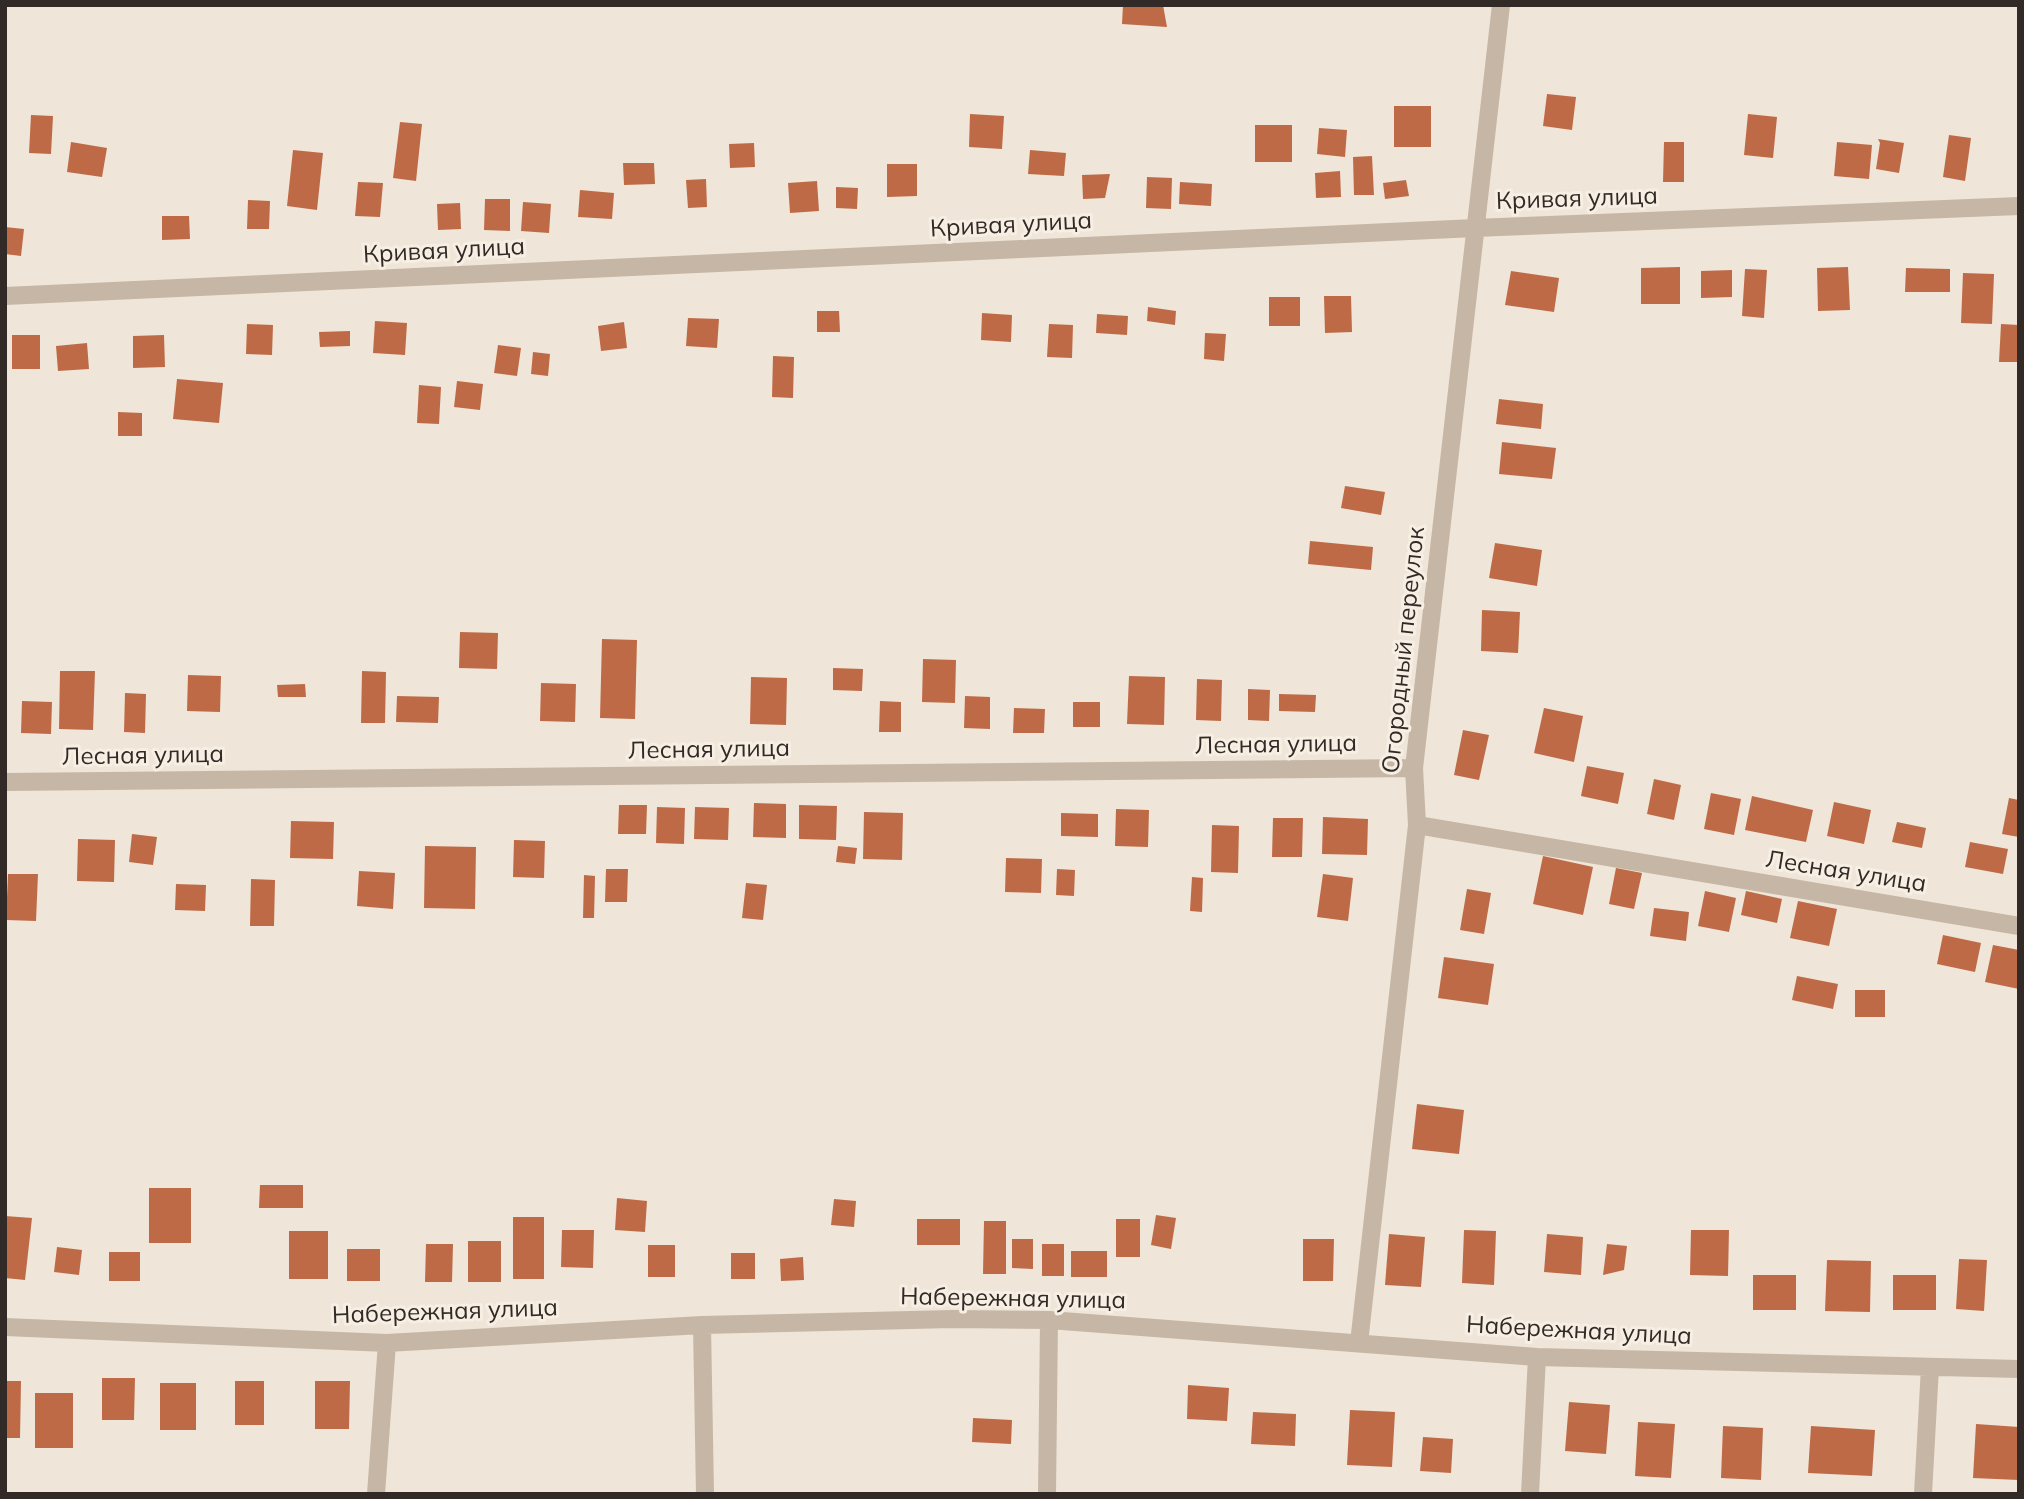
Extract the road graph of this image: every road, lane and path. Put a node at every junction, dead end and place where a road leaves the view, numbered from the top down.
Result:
1 (1501, 5) edge
2 (2019, 205) edge
3 (1475, 228) junction
4 (5, 296) edge
5 (1414, 768) junction
6 (5, 782) edge
7 (1417, 825) junction
8 (2019, 926) edge
9 (1049, 1320) junction
10 (702, 1325) junction
11 (5, 1327) edge
12 (387, 1343) junction
13 (1359, 1343) junction
14 (1537, 1357) junction
15 (1930, 1367) junction
16 (2019, 1369) edge
17 (376, 1494) edge
18 (705, 1494) edge
19 (1047, 1494) edge
20 (1530, 1494) edge
21 (1923, 1494) edge

1 - 3 street, Огородный переулок
2 - 3 street, Кривая улица
3 - 4 street, Кривая улица
3 - 5 street, Огородный переулок
5 - 6 street, Лесная улица
5 - 7 street, Огородный переулок
7 - 8 street, Лесная улица
7 - 13 street, Огородный переулок
9 - 10 street, Набережная улица
9 - 13 street, Набережная улица
9 - 19 street
10 - 12 street, Набережная улица
10 - 18 street
11 - 12 street, Набережная улица
12 - 17 street
13 - 14 street, Набережная улица
14 - 15 street, Набережная улица
14 - 20 street
15 - 16 street, Набережная улица
15 - 21 street

